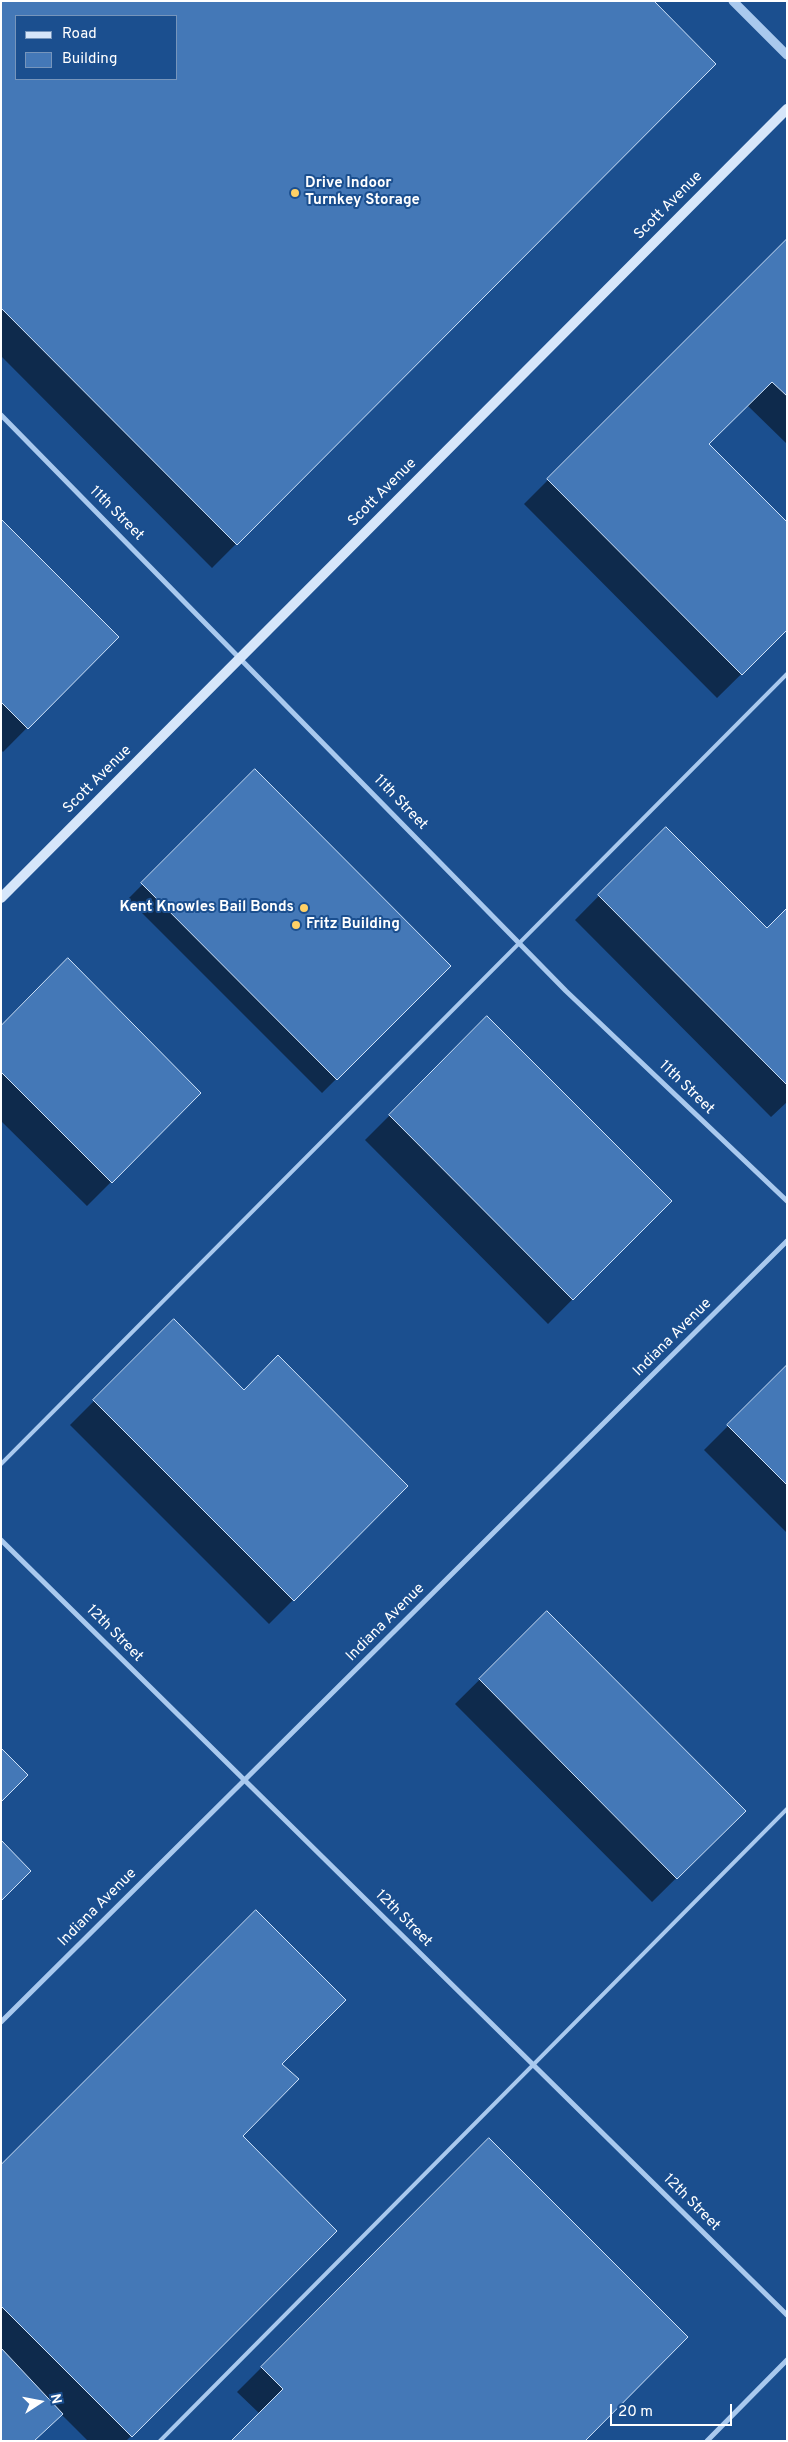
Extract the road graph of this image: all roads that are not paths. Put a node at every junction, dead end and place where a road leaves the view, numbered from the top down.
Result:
1 (733, 1) edge
2 (787, 55) edge
3 (787, 109) edge
4 (1, 415) edge
5 (240, 658) junction
6 (787, 674) edge
7 (1, 898) edge
8 (519, 943) junction
9 (787, 1201) edge
10 (787, 1241) edge
11 (1, 1464) edge
12 (1, 1540) edge
13 (245, 1780) junction
14 (787, 1809) edge
15 (1, 2022) edge
16 (533, 2065) junction
17 (787, 2315) edge
18 (787, 2360) edge
19 (160, 2441) edge
20 (707, 2441) edge

1 - 2 street
3 - 5 main road, Scott Avenue
4 - 5 street, 11th Street
5 - 7 main road, Scott Avenue
5 - 8 street, 11th Street
6 - 8 lane
8 - 9 street, 11th Street
8 - 11 lane
10 - 13 street, Indiana Avenue
12 - 13 street, 12th Street
13 - 15 street, Indiana Avenue
13 - 16 street, 12th Street
14 - 16 lane
16 - 17 street, 12th Street
16 - 19 lane
18 - 20 street

